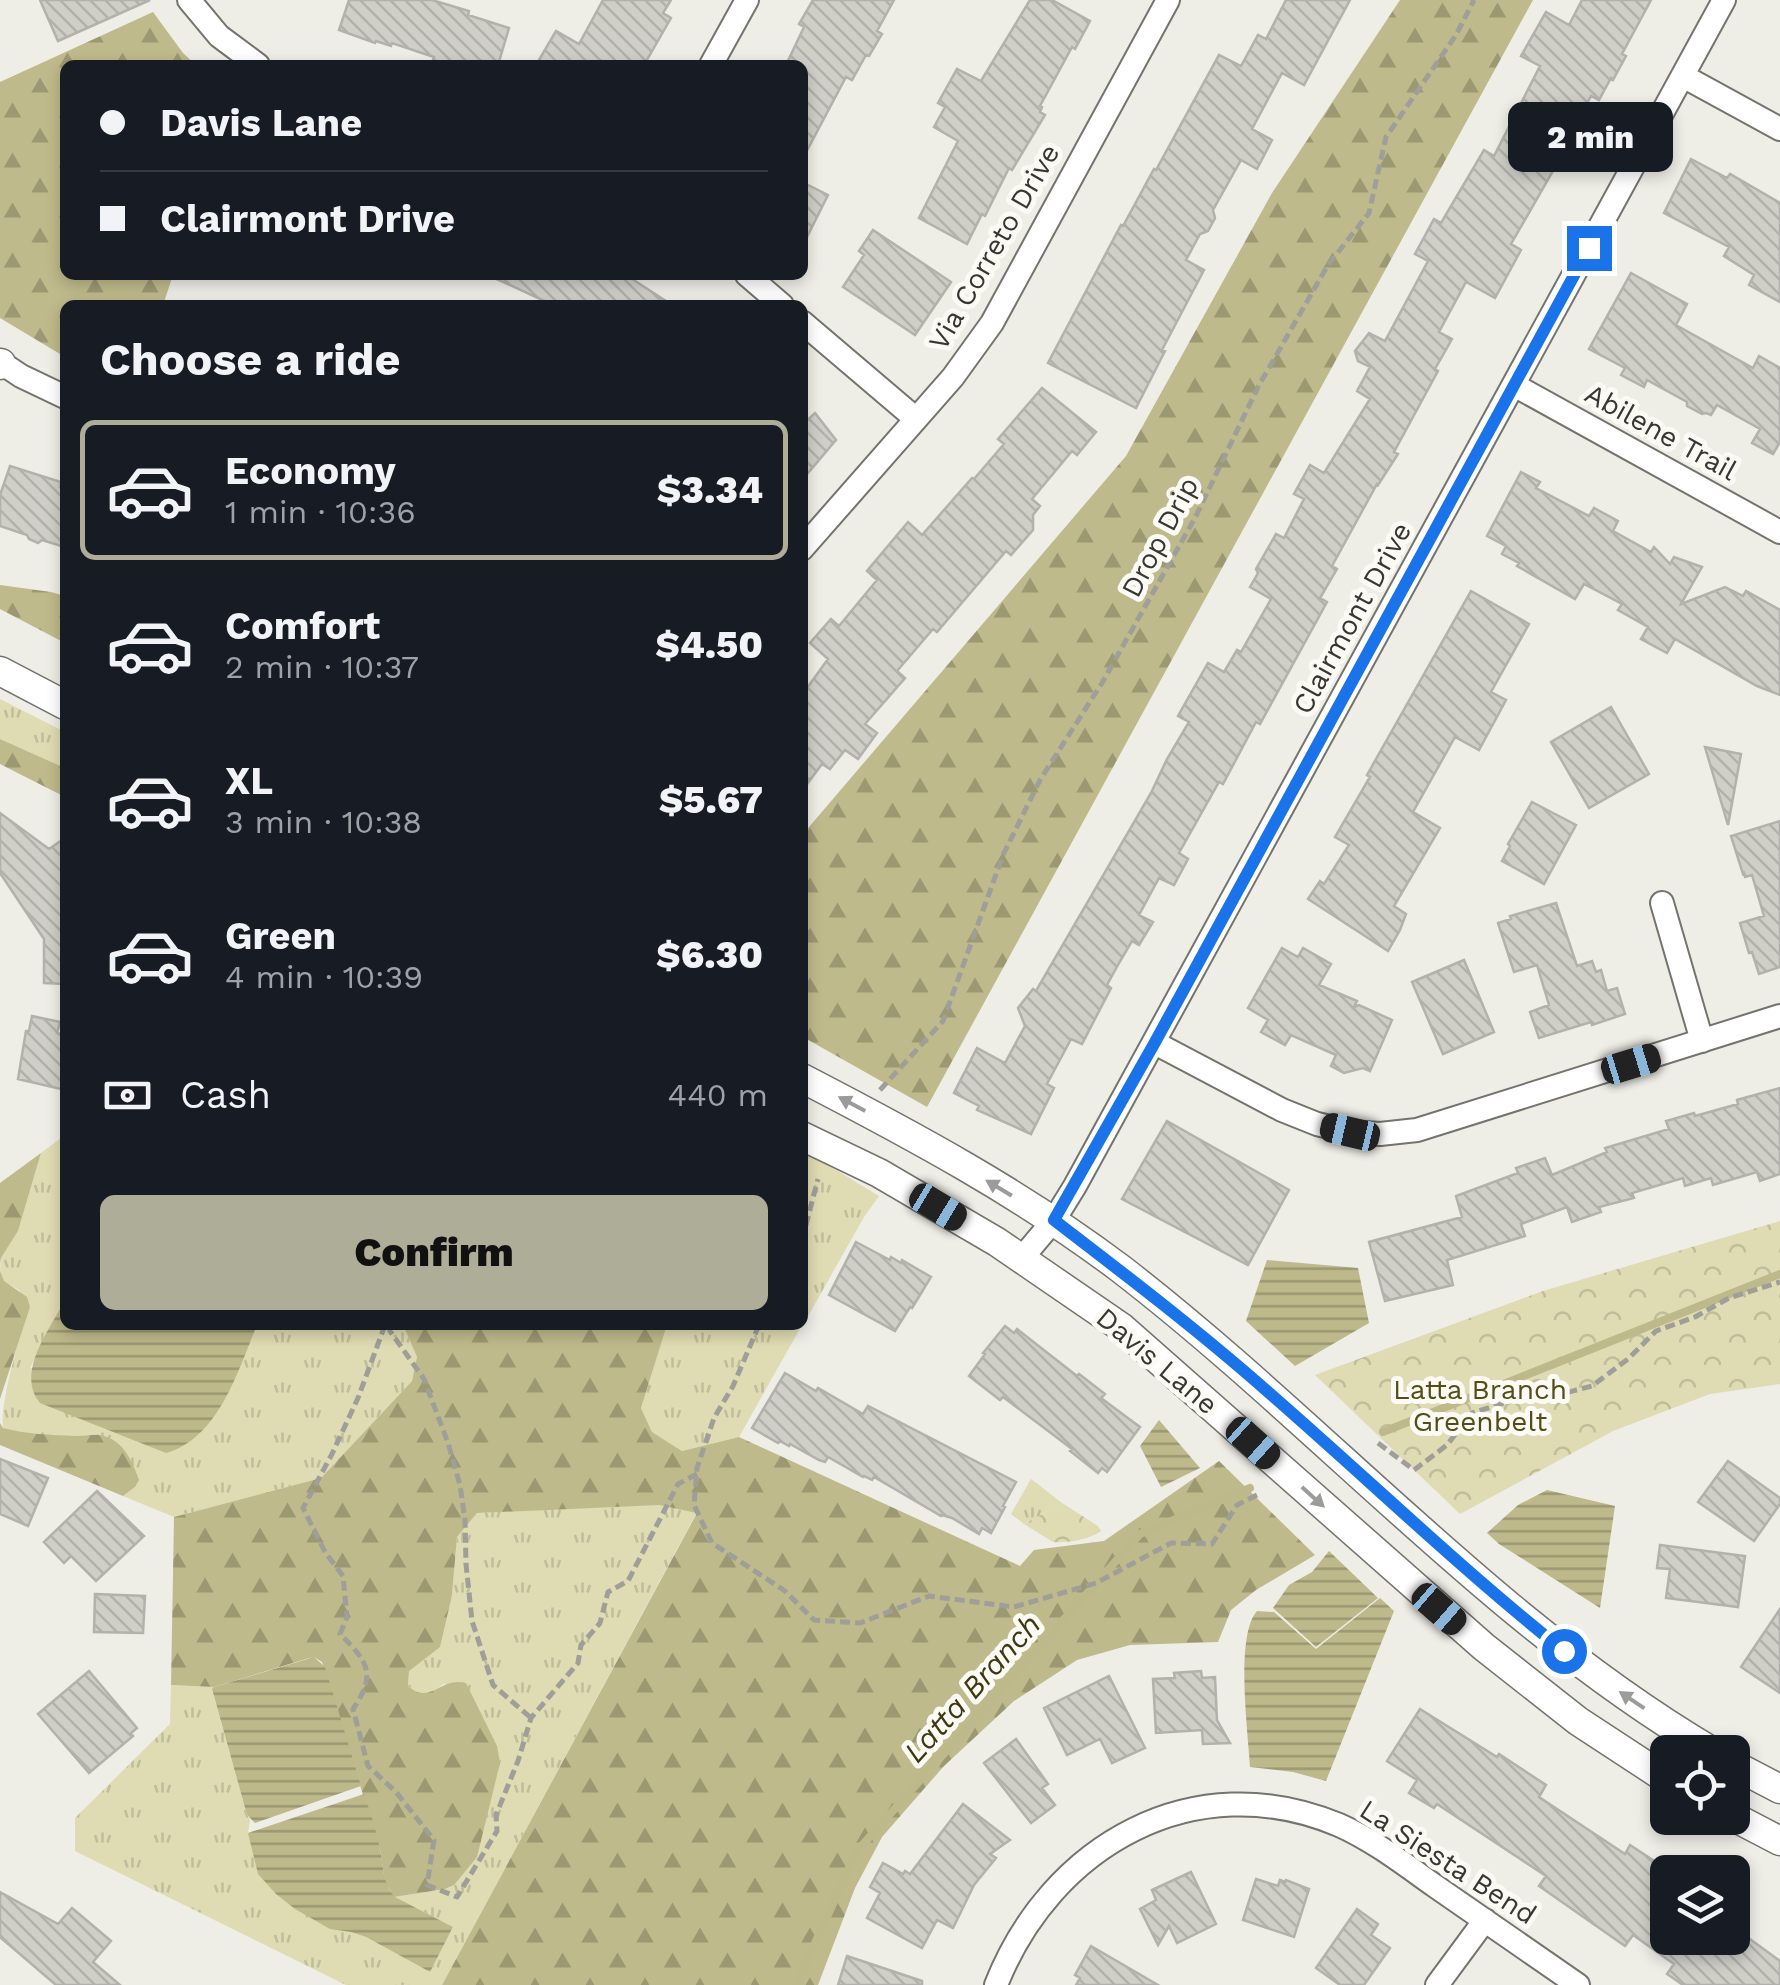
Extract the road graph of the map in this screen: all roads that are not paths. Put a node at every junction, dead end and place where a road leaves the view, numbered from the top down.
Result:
1 (189, 0) edge
2 (748, 0) edge
3 (1168, 0) edge
4 (1724, 0) edge
5 (251, 60) edge
6 (714, 60) edge
7 (1682, 76) junction
8 (1780, 129) edge
9 (753, 280) edge
10 (776, 300) edge
11 (808, 327) edge
12 (0, 363) edge
13 (1514, 385) junction
14 (60, 395) edge
15 (916, 419) junction
16 (1780, 532) edge
17 (808, 541) edge
18 (0, 671) edge
19 (60, 702) edge
20 (1662, 904) dead end
21 (1780, 1016) edge
22 (1702, 1041) junction
23 (1154, 1044) junction
24 (808, 1081) edge
25 (808, 1139) edge
26 (1054, 1220) junction
27 (1022, 1258) junction
28 (1687, 1735) edge
29 (1650, 1768) edge
30 (1750, 1774) edge
31 (1780, 1790) edge
32 (1750, 1825) edge
33 (1780, 1841) edge
34 (1485, 1920) junction
35 (996, 1985) edge
36 (1437, 1985) edge
37 (1578, 1985) edge

1 - 5 street
2 - 6 street
3 - 15 street, Via Correto Drive
4 - 7 street, Clairmont Drive
7 - 8 street
7 - 13 street, Clairmont Drive
9 - 10 street
11 - 15 street
12 - 14 street
13 - 16 street, Abilene Trail
13 - 23 street, Clairmont Drive
15 - 17 street, Via Correto Drive
18 - 19 street
20 - 22 street
21 - 22 street
22 - 23 street
23 - 26 street, Clairmont Drive
26 -> 24 street, Davis Lane
25 - 27 street, Davis Lane
26 - 27 street, Clairmont Drive
28 -> 26 street, Davis Lane
27 -> 29 street, Davis Lane
30 - 31 street
32 - 33 street
34 - 35 street, La Siesta Bend
34 - 36 street
34 - 37 street, La Siesta Bend

